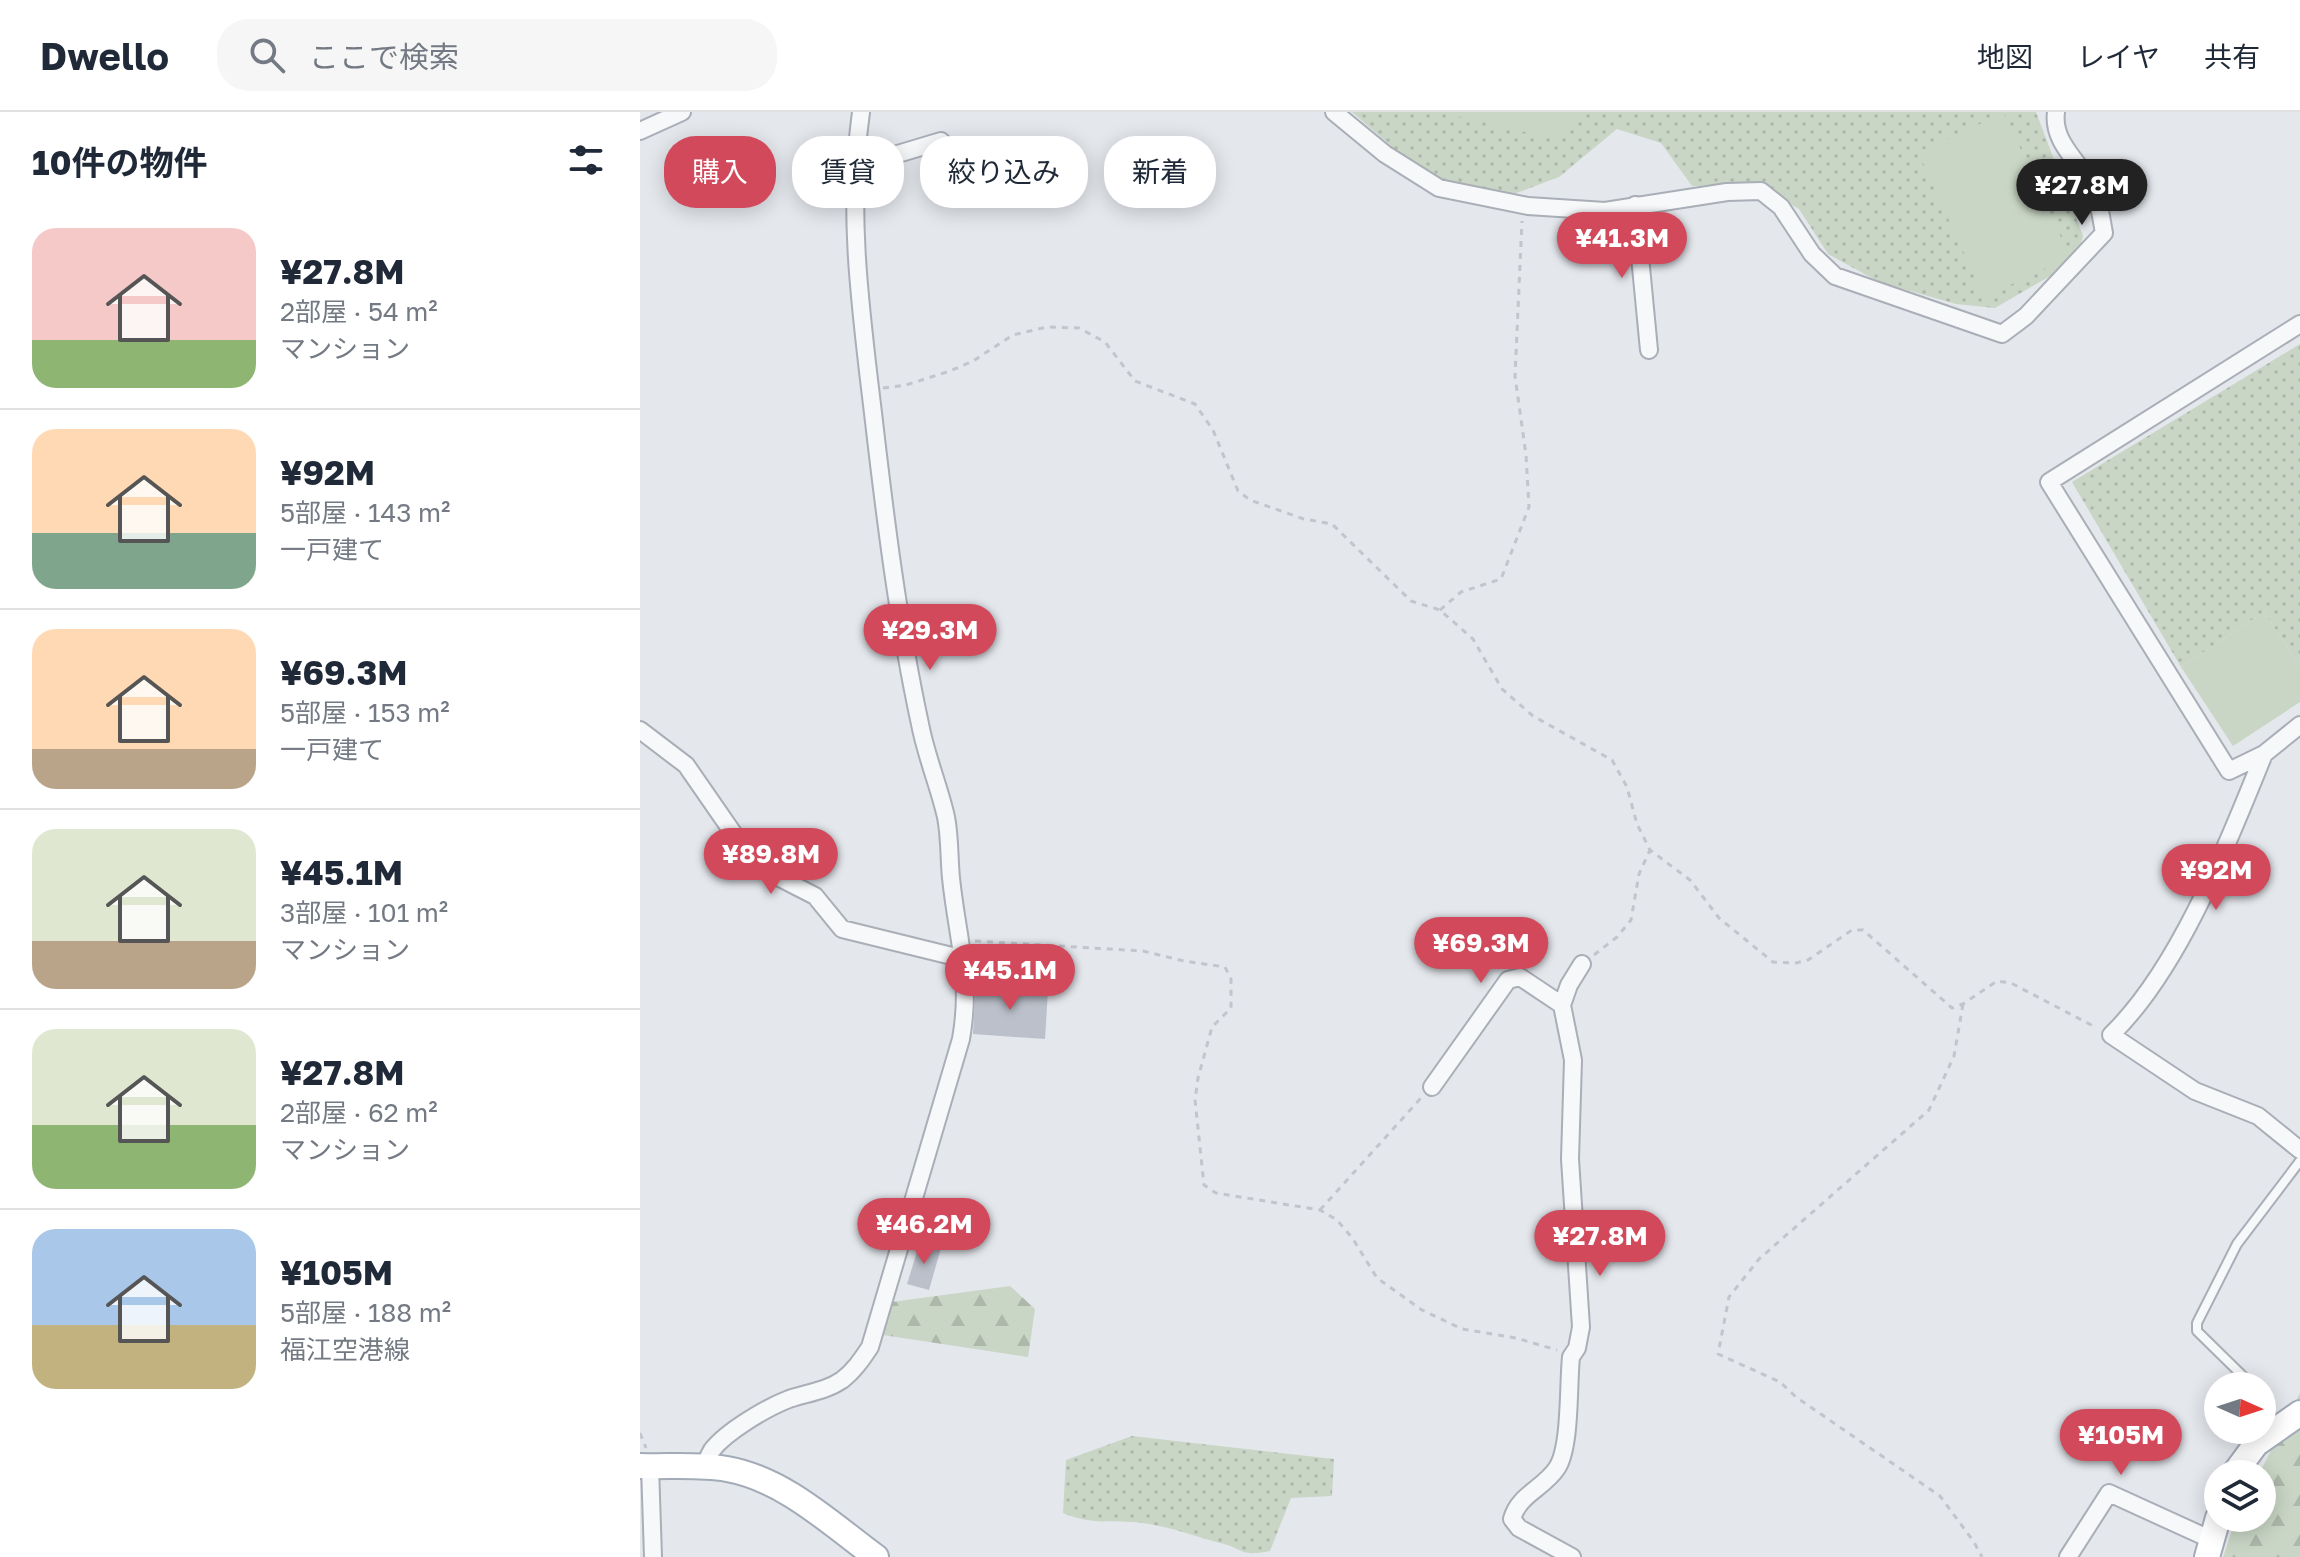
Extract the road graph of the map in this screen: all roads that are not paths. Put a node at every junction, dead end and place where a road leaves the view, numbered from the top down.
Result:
1 (682, 112) edge
2 (861, 112) edge
3 (1334, 112) edge
4 (2056, 112) edge
5 (640, 131) edge
6 (858, 136) edge
7 (1635, 205) junction
8 (856, 208) edge
9 (2300, 324) edge
10 (1649, 350) dead end
11 (2300, 725) edge
12 (640, 730) edge
13 (2264, 754) junction
14 (964, 959) junction
15 (1582, 964) road end
16 (1562, 1005) junction
17 (1432, 1087) road end
18 (2300, 1150) edge
19 (2300, 1161) edge
20 (2239, 1372) edge
21 (2300, 1413) edge
22 (2240, 1460) edge
23 (645, 1466) edge
24 (704, 1467) junction
25 (2212, 1538) edge
26 (653, 1557) edge
27 (876, 1557) edge
28 (1572, 1557) edge
29 (2068, 1557) edge

1 - 5 street
2 - 6 street
3 - 7 street
4 - 7 street
7 - 10 street
8 - 14 street
9 - 13 street
11 - 13 street
12 - 14 street
13 - 18 street
14 - 24 street
15 - 16 street
16 - 17 street
16 - 28 street
19 - 20 lane
21 - 22 main road
23 - 24 main road
23 - 26 street
24 - 27 main road
25 - 29 street

